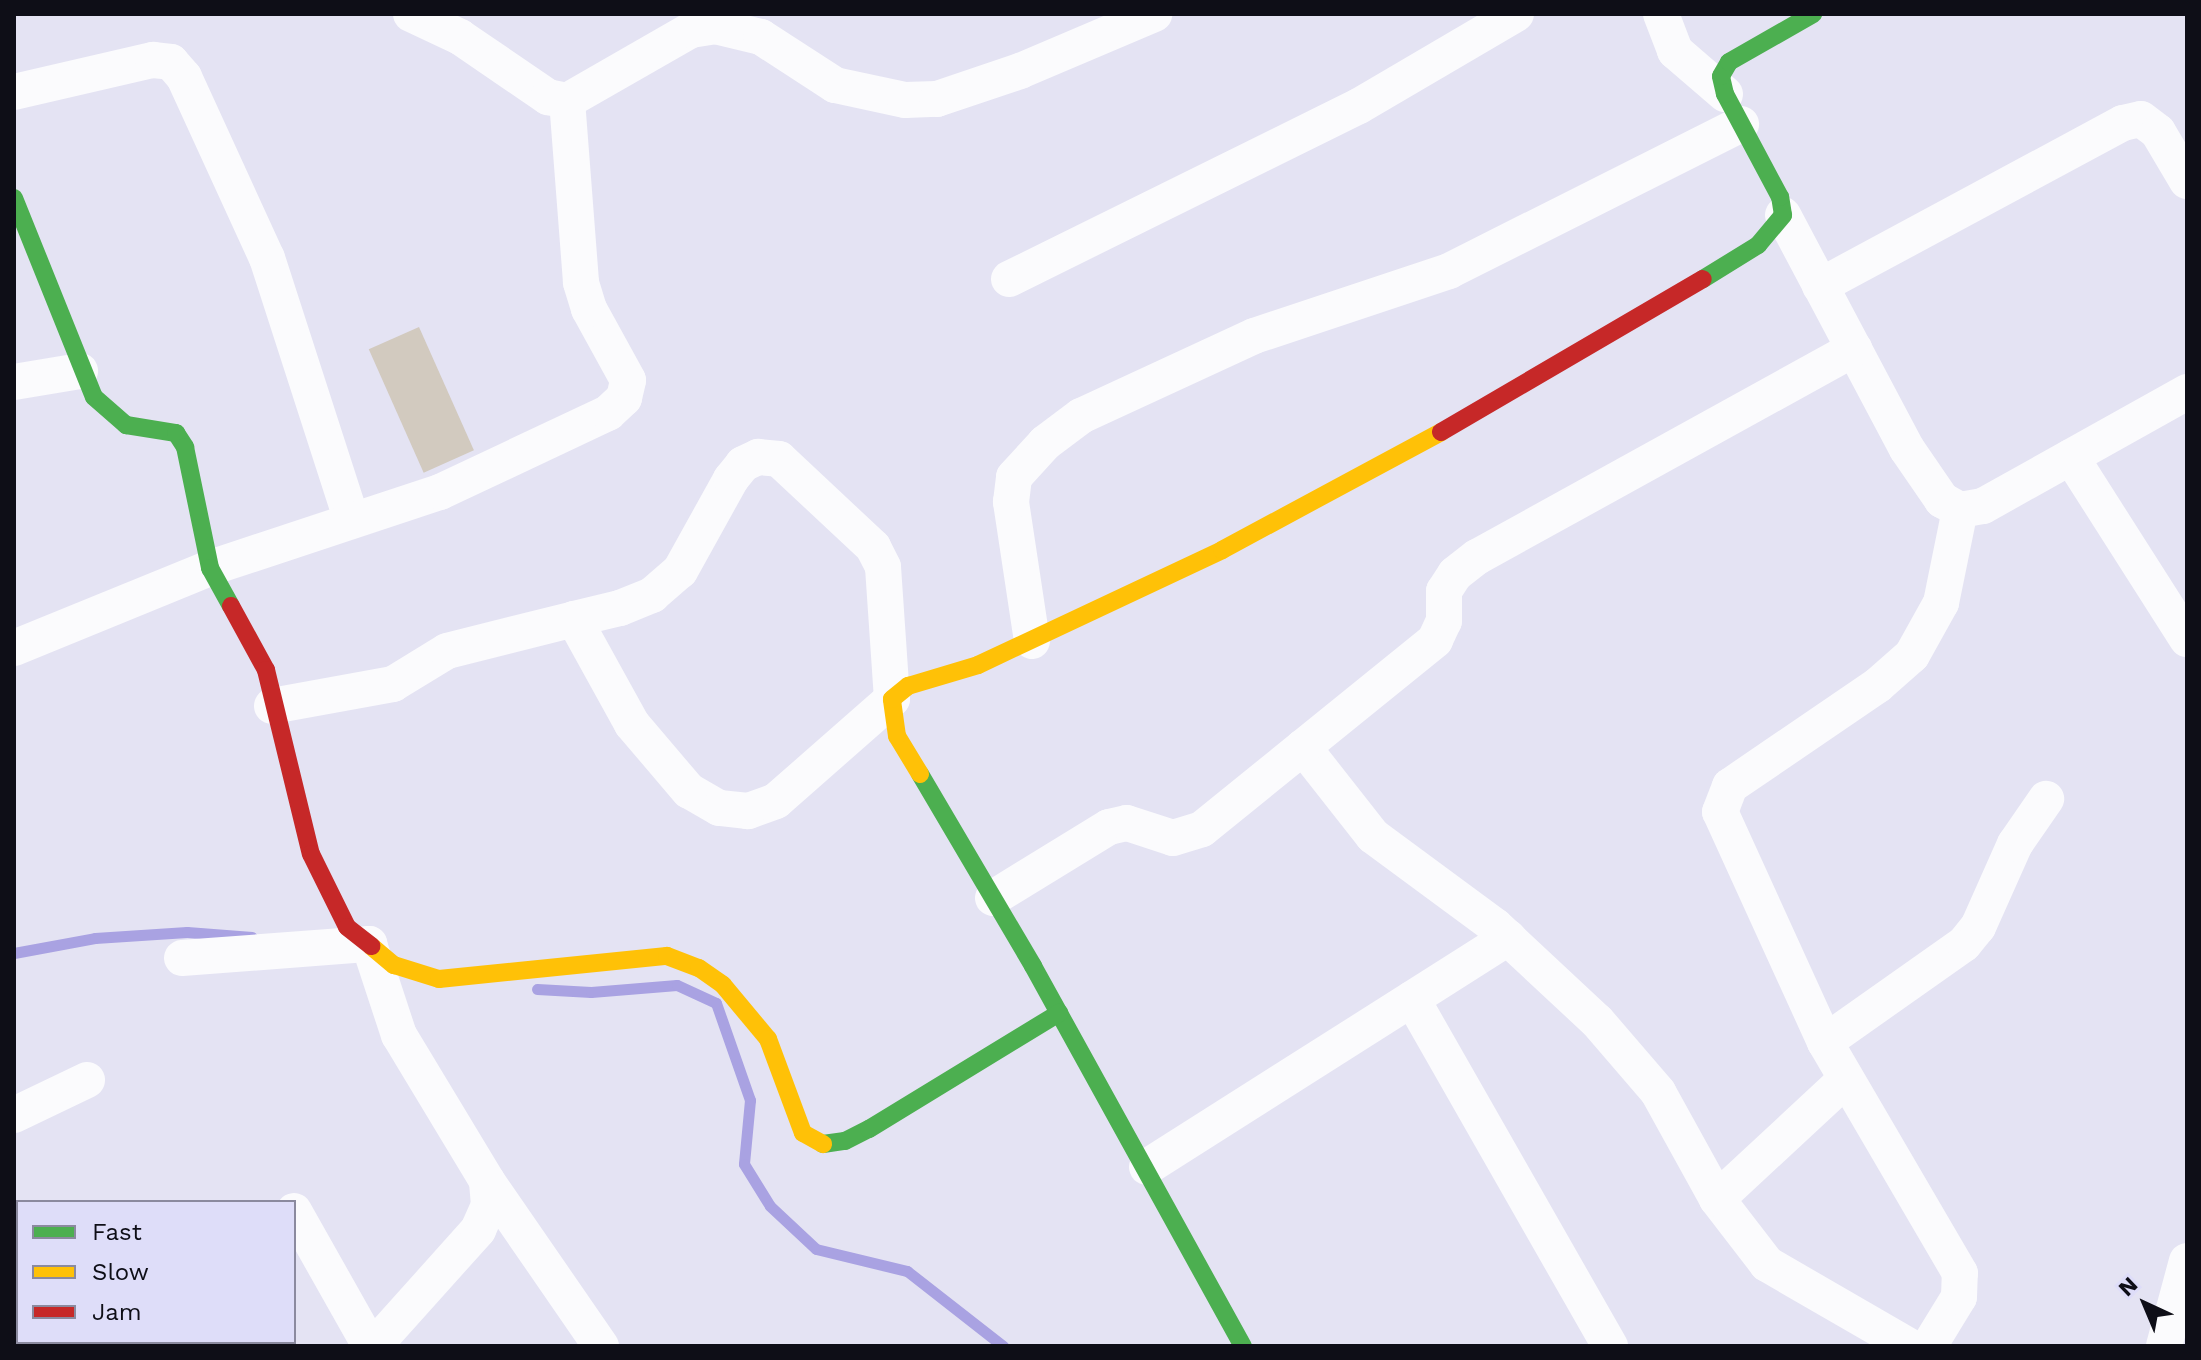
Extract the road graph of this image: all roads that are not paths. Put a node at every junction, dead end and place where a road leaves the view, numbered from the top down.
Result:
1 (411, 14) edge
2 (1154, 14) edge
3 (1516, 14) edge
4 (1661, 14) edge
5 (1813, 14) edge
6 (14, 92) edge
7 (567, 101) junction
8 (1733, 109) junction
9 (2187, 181) edge
10 (14, 198) edge
11 (1783, 215) junction
12 (1009, 279) dead end
13 (1820, 286) junction
14 (1854, 349) junction
15 (80, 371) junction
16 (14, 382) edge
17 (2187, 392) edge
18 (2071, 457) junction
19 (1960, 510) junction
20 (352, 521) junction
21 (210, 568) junction
22 (574, 619) junction
23 (2187, 639) edge
24 (1032, 641) junction
25 (14, 648) edge
26 (892, 699) junction
27 (272, 706) junction
28 (1303, 747) junction
29 (2046, 799) dead end
30 (993, 898) junction
31 (1508, 938) junction
32 (369, 944) junction
33 (182, 958) dead end
34 (1412, 999) junction
35 (1059, 1013) junction
36 (1825, 1042) junction
37 (1846, 1079) junction
38 (87, 1080) dead end
39 (14, 1115) edge
40 (1147, 1167) junction
41 (487, 1181) junction
42 (1717, 1199) junction
43 (296, 1214) edge
44 (2187, 1261) edge
45 (372, 1346) edge
46 (601, 1346) edge
47 (1243, 1346) edge
48 (1610, 1346) edge
49 (1909, 1346) edge
50 (1929, 1346) edge
51 (2164, 1346) edge

1 - 7 street
2 - 7 street
3 - 12 street
4 - 8 street
5 - 8 street
6 - 20 street
7 - 20 street
8 - 11 street
8 - 24 street
9 - 13 street
10 - 15 street
11 - 13 street
11 - 24 street
13 - 14 street
14 - 19 street
14 - 28 street
15 - 16 street
15 - 21 street
17 - 18 street
18 - 19 street
18 - 23 street
19 - 36 street
20 - 21 street
21 - 25 street
21 - 27 street
22 - 26 street
22 - 26 street
22 - 27 street
24 - 26 street
26 - 30 street
27 - 32 street
28 - 30 street
28 - 31 street
29 - 36 street
30 - 35 street
31 - 34 street
31 - 42 street
32 - 33 street
32 - 35 street
32 - 41 street
34 - 40 street
34 - 48 street
35 - 40 street
36 - 37 street
37 - 42 street
37 - 50 street
38 - 39 street
40 - 47 street
41 - 45 street
41 - 46 street
42 - 49 street
43 - 45 street
44 - 51 street

